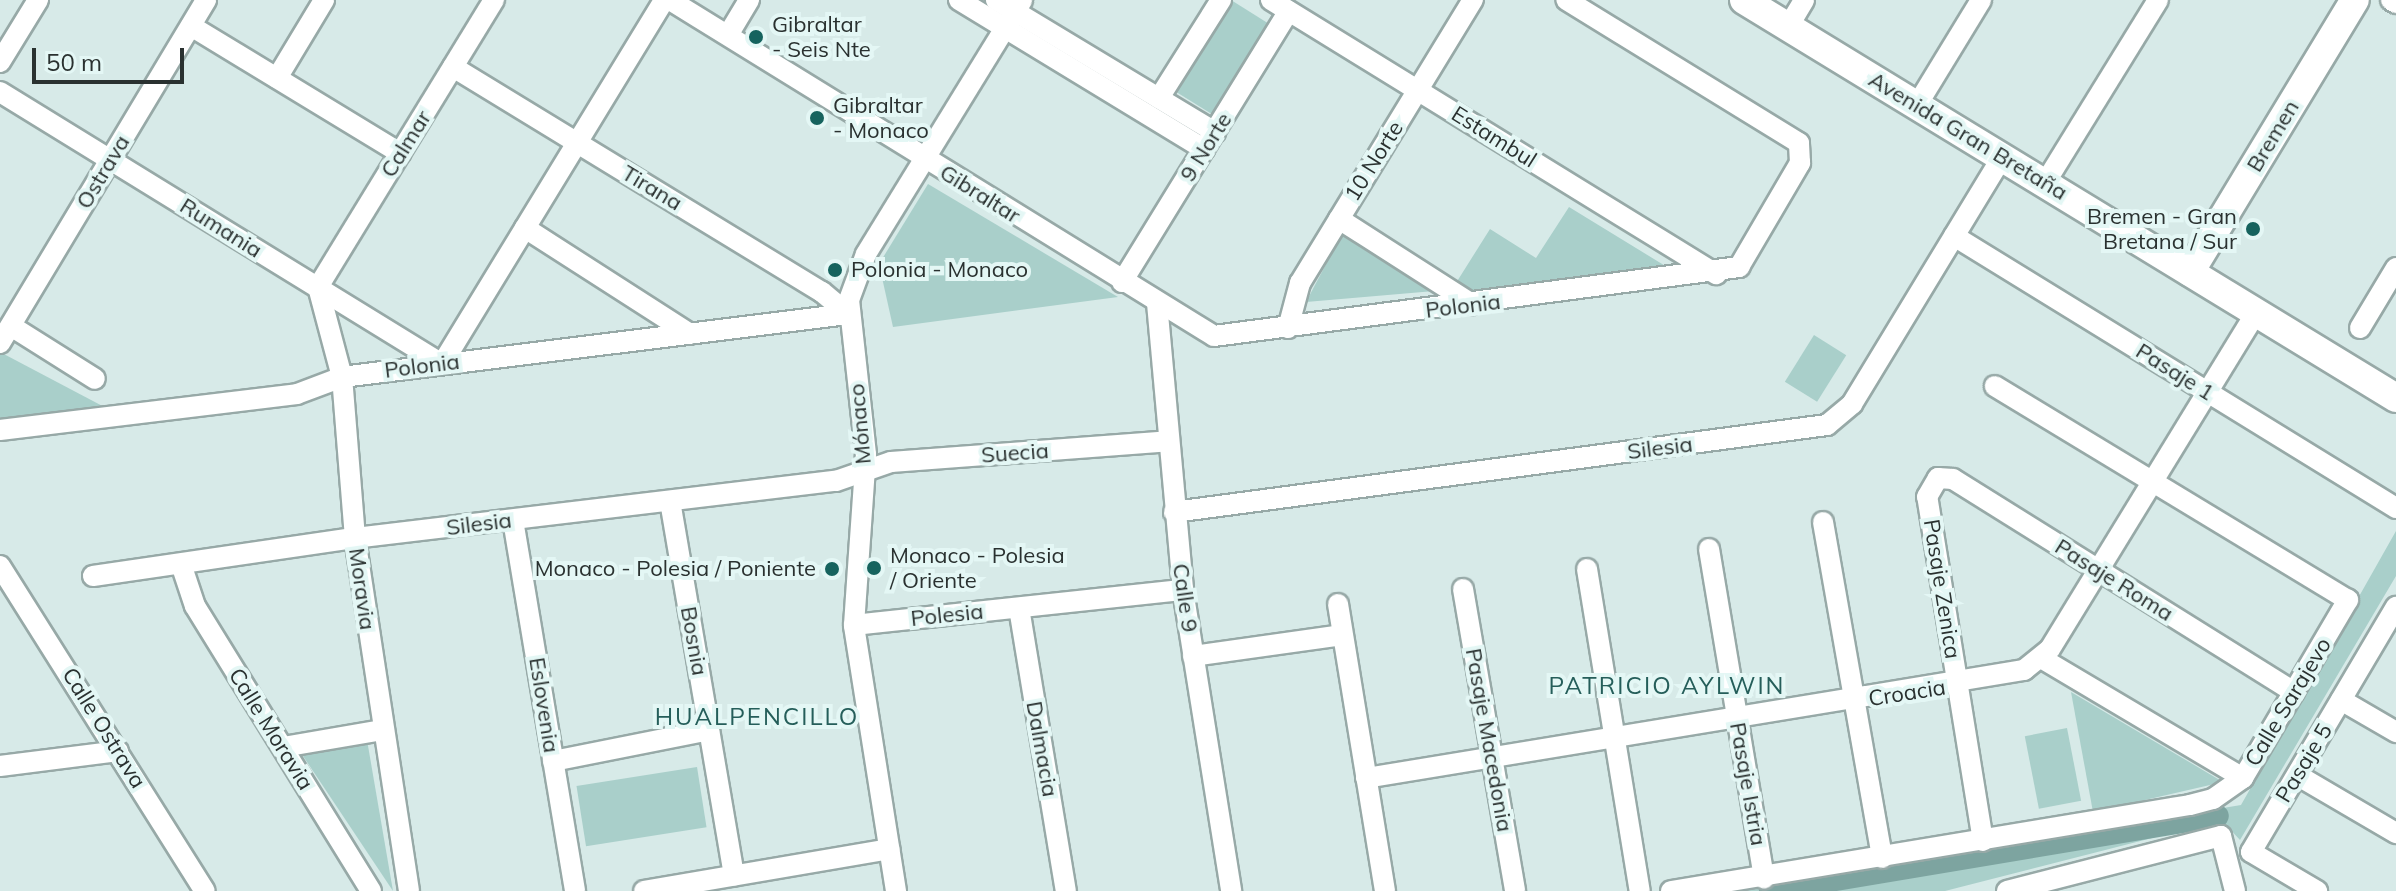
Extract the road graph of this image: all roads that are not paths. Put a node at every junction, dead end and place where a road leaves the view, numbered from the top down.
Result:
1 (38, 0) edge
2 (206, 0) edge
3 (324, 0) edge
4 (494, 0) edge
5 (664, 0) edge
6 (670, 0) edge
7 (749, 0) edge
8 (959, 0) edge
9 (996, 0) edge
10 (1221, 0) edge
11 (1271, 0) edge
12 (1473, 0) edge
13 (1567, 0) edge
14 (1744, 0) edge
15 (1804, 0) edge
16 (1981, 0) edge
17 (2158, 0) edge
18 (2391, 0) edge
19 (2351, 2) edge
20 (2396, 3) edge
21 (1289, 11) junction
22 (1014, 13) edge
23 (191, 26) junction
24 (1788, 27) junction
25 (728, 35) junction
26 (0, 62) edge
27 (453, 67) junction
28 (277, 78) junction
29 (1418, 90) junction
30 (0, 92) edge
31 (1917, 105) junction
32 (1163, 108) junction
33 (1210, 140) junction
34 (577, 143) junction
35 (400, 153) junction
36 (926, 156) junction
37 (2002, 157) junction
38 (110, 160) junction
39 (2045, 183) junction
40 (1339, 219) junction
41 (525, 228) junction
42 (1954, 236) junction
43 (2396, 268) edge
44 (2190, 272) junction
45 (1716, 274) junction
46 (1122, 282) junction
47 (318, 287) junction
48 (1157, 303) junction
49 (1472, 304) junction
50 (2256, 313) junction
51 (848, 314) junction
52 (1288, 328) junction
53 (2360, 328) dead end
54 (5, 334) edge
55 (690, 334) junction
56 (1211, 335) joint
57 (442, 364) junction
58 (342, 377) junction
59 (95, 379) dead end
60 (1995, 386) dead end
61 (2207, 392) junction
62 (2396, 398) edge
63 (0, 430) edge
64 (1168, 441) junction
65 (865, 473) junction
66 (1933, 481) joint
67 (2152, 481) junction
68 (670, 501) junction
69 (2396, 508) edge
70 (1174, 512) junction
71 (513, 520) junction
72 (1823, 522) dead end
73 (355, 538) junction
74 (1709, 549) dead end
75 (181, 564) junction
76 (1, 566) edge
77 (1587, 569) dead end
78 (2098, 570) junction
79 (93, 576) dead end
80 (1463, 589) dead end
81 (1183, 590) junction
82 (1338, 604) dead end
83 (1019, 608) junction
84 (2393, 619) edge
85 (854, 625) junction
86 (1342, 635) junction
87 (1193, 656) junction
88 (2041, 658) junction
89 (1957, 685) junction
90 (2294, 692) junction
91 (2341, 700) junction
92 (1854, 701) junction
93 (1738, 720) junction
94 (382, 730) junction
95 (709, 730) junction
96 (2396, 732) edge
97 (1615, 739) junction
98 (283, 747) junction
99 (118, 751) junction
100 (1492, 758) junction
101 (553, 761) junction
102 (0, 766) edge
103 (2297, 775) junction
104 (1366, 778) junction
105 (2243, 778) junction
106 (2396, 833) edge
107 (1983, 841) junction
108 (889, 849) junction
109 (2251, 852) junction
110 (1882, 858) junction
111 (2227, 861) junction
112 (734, 876) junction
113 (1764, 878) junction
114 (2043, 886) edge
115 (690, 887) edge
116 (205, 891) edge
117 (371, 891) edge
118 (409, 891) edge
119 (575, 891) edge
120 (644, 891) edge
121 (896, 891) edge
122 (1066, 891) edge
123 (1231, 891) edge
124 (1385, 891) edge
125 (1515, 891) edge
126 (1640, 891) edge
127 (1671, 891) edge
128 (2007, 891) edge
129 (2235, 891) edge
130 (2317, 891) edge

1 - 26 street
2 - 23 street, Ostrava
3 - 28 street
4 - 27 street, Calmar
5 - 34 street
6 - 25 street, Gibraltar
7 - 25 street
8 - 22 street
9 - 22 street
10 - 32 street
11 - 21 street, Estambul
12 - 29 street, 10 Norte
13 - 45 street
14 - 24 main road, Avenida Gran Bretaña
15 - 24 street
16 - 31 street
17 - 39 street
18 - 20 street
19 - 44 main road, Bremen
21 - 29 street, Estambul
21 - 33 street, 9 Norte
22 - 32 street
22 - 36 street, Mónaco
23 - 28 street
23 - 38 street, Ostrava
24 - 31 main road, Avenida Gran Bretaña
25 - 36 street, Gibraltar
27 - 34 street, Tirana
27 - 35 street, Calmar
28 - 35 street
29 - 40 street, 10 Norte
29 - 45 street, Estambul
30 - 38 street, Rumania
31 - 37 main road, Avenida Gran Bretaña
32 - 33 street
33 - 46 street, 9 Norte
34 - 41 street
34 - 51 street, Tirana
35 - 47 street, Calmar
36 - 46 street, Gibraltar
36 - 51 street, Mónaco
37 - 39 main road, Avenida Gran Bretaña
37 - 42 street, Silesia
38 - 47 street, Rumania
38 - 54 street, Ostrava
39 - 44 main road, Avenida Gran Bretaña
40 - 49 street
40 - 52 street, 10 Norte
41 - 55 street
41 - 57 street
42 - 61 street, Pasaje 1
42 - 70 street, Silesia
43 - 53 street
44 - 50 main road, Avenida Gran Bretaña
45 - 49 street, Polonia
46 - 48 street, Gibraltar
47 - 57 street, Rumania
47 - 58 street, Moravia
48 - 56 street, Gibraltar
48 - 64 street, Calle 9
49 - 52 street, Polonia
50 - 61 street, Croacia
50 - 62 main road, Avenida Gran Bretaña
51 - 55 street, Polonia
51 - 65 street, Mónaco
52 - 56 street, Polonia
54 - 59 street
55 - 57 street, Polonia
57 - 58 street, Polonia
58 - 63 street, Polonia
58 - 73 street, Moravia
60 - 67 street, Calle Sarajevo
61 - 67 street, Croacia
61 - 69 street, Pasaje 1
64 - 65 street, Suecia
64 - 70 street, Calle 9
65 - 68 street, Silesia
65 - 85 street, Mónaco
66 - 78 street, Pasaje Roma
66 - 89 street, Pasaje Zenica
67 - 78 street, Croacia
67 - 90 street, Calle Sarajevo
68 - 71 street, Silesia
68 - 95 street, Bosnia
70 - 81 street, Calle 9
71 - 73 street, Silesia
71 - 101 street, Eslovenia
72 - 92 street
73 - 75 street, Silesia
73 - 94 street, Moravia
74 - 93 street, Pasaje Istria
75 - 79 street, Silesia
75 - 98 street, Calle Moravia
76 - 99 street, Calle Ostrava
77 - 97 street
78 - 88 street, Croacia
78 - 90 street, Pasaje Roma
80 - 100 street, Pasaje Macedonia
81 - 83 street, Polesia
81 - 87 street, Calle 9
82 - 86 street
83 - 85 street, Polesia
83 - 122 street, Dalmacia
84 - 91 street, Pasaje 5
85 - 108 street, Mónaco
86 - 87 street
86 - 104 street
87 - 123 street, Calle 9
88 - 89 street, Croacia
88 - 105 street
89 - 92 street, Croacia
89 - 107 street, Pasaje Zenica
90 - 105 street, Calle Sarajevo
91 - 96 street
91 - 103 street, Pasaje 5
92 - 93 street, Croacia
92 - 110 street
93 - 97 street, Croacia
93 - 113 street, Pasaje Istria
94 - 98 street
94 - 118 street, Moravia
95 - 101 street
95 - 112 street, Bosnia
97 - 100 street, Croacia
97 - 126 street
98 - 117 street, Calle Moravia
99 - 102 street
99 - 116 street, Calle Ostrava
100 - 104 street, Croacia
100 - 125 street, Pasaje Macedonia
101 - 119 street, Eslovenia
103 - 106 street
103 - 109 street, Pasaje 5
104 - 124 street
105 - 107 street, Calle Sarajevo
107 - 110 street, Calle Sarajevo
108 - 112 street
108 - 121 street, Mónaco
109 - 111 street
109 - 130 street
110 - 113 street, Calle Sarajevo
111 - 114 street
111 - 129 street
112 - 115 street
113 - 127 street, Calle Sarajevo
114 - 128 street
115 - 120 street

